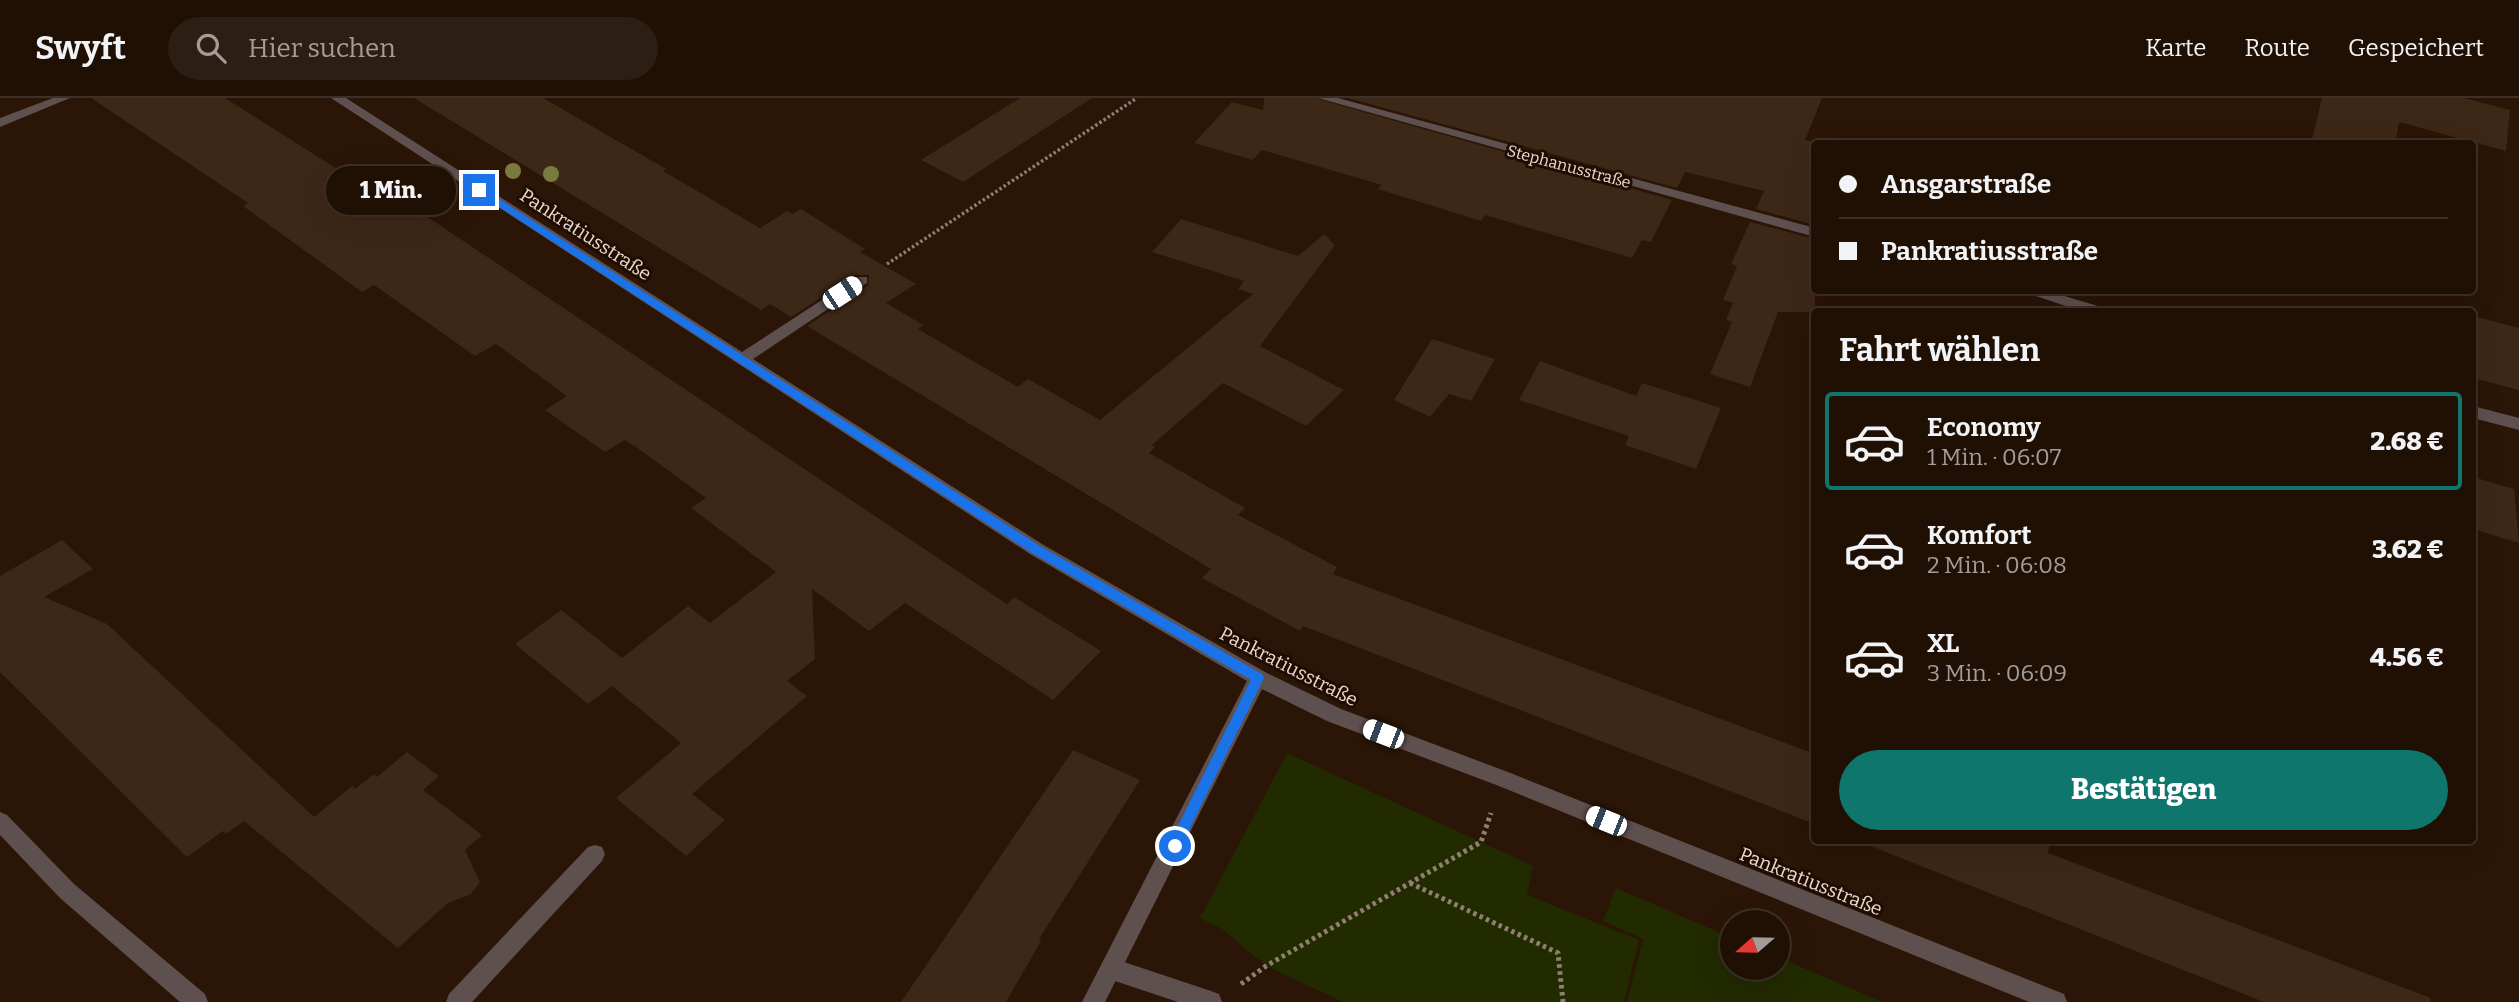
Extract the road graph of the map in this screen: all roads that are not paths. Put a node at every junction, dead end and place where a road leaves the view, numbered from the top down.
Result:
1 (64, 98) edge
2 (337, 98) edge
3 (1324, 98) edge
4 (0, 123) edge
5 (1811, 232) edge
6 (862, 280) road end
7 (2039, 294) edge
8 (2089, 308) edge
9 (741, 360) junction
10 (2476, 413) edge
11 (2519, 424) edge
12 (1258, 678) junction
13 (0, 821) edge
14 (594, 854) dead end
15 (1112, 969) junction
16 (197, 1002) edge
17 (457, 1002) edge
18 (1093, 1002) edge
19 (1211, 1002) edge
20 (2056, 1002) edge

1 - 4 street
2 - 9 street, Pankratiusstraße
3 - 5 street, Stephanusstraße
6 - 9 street
7 - 8 street
9 - 12 street, Pankratiusstraße
10 - 11 street
12 - 15 street
12 - 20 street, Pankratiusstraße
13 - 16 street
14 - 17 street
15 - 18 street
15 - 19 street

